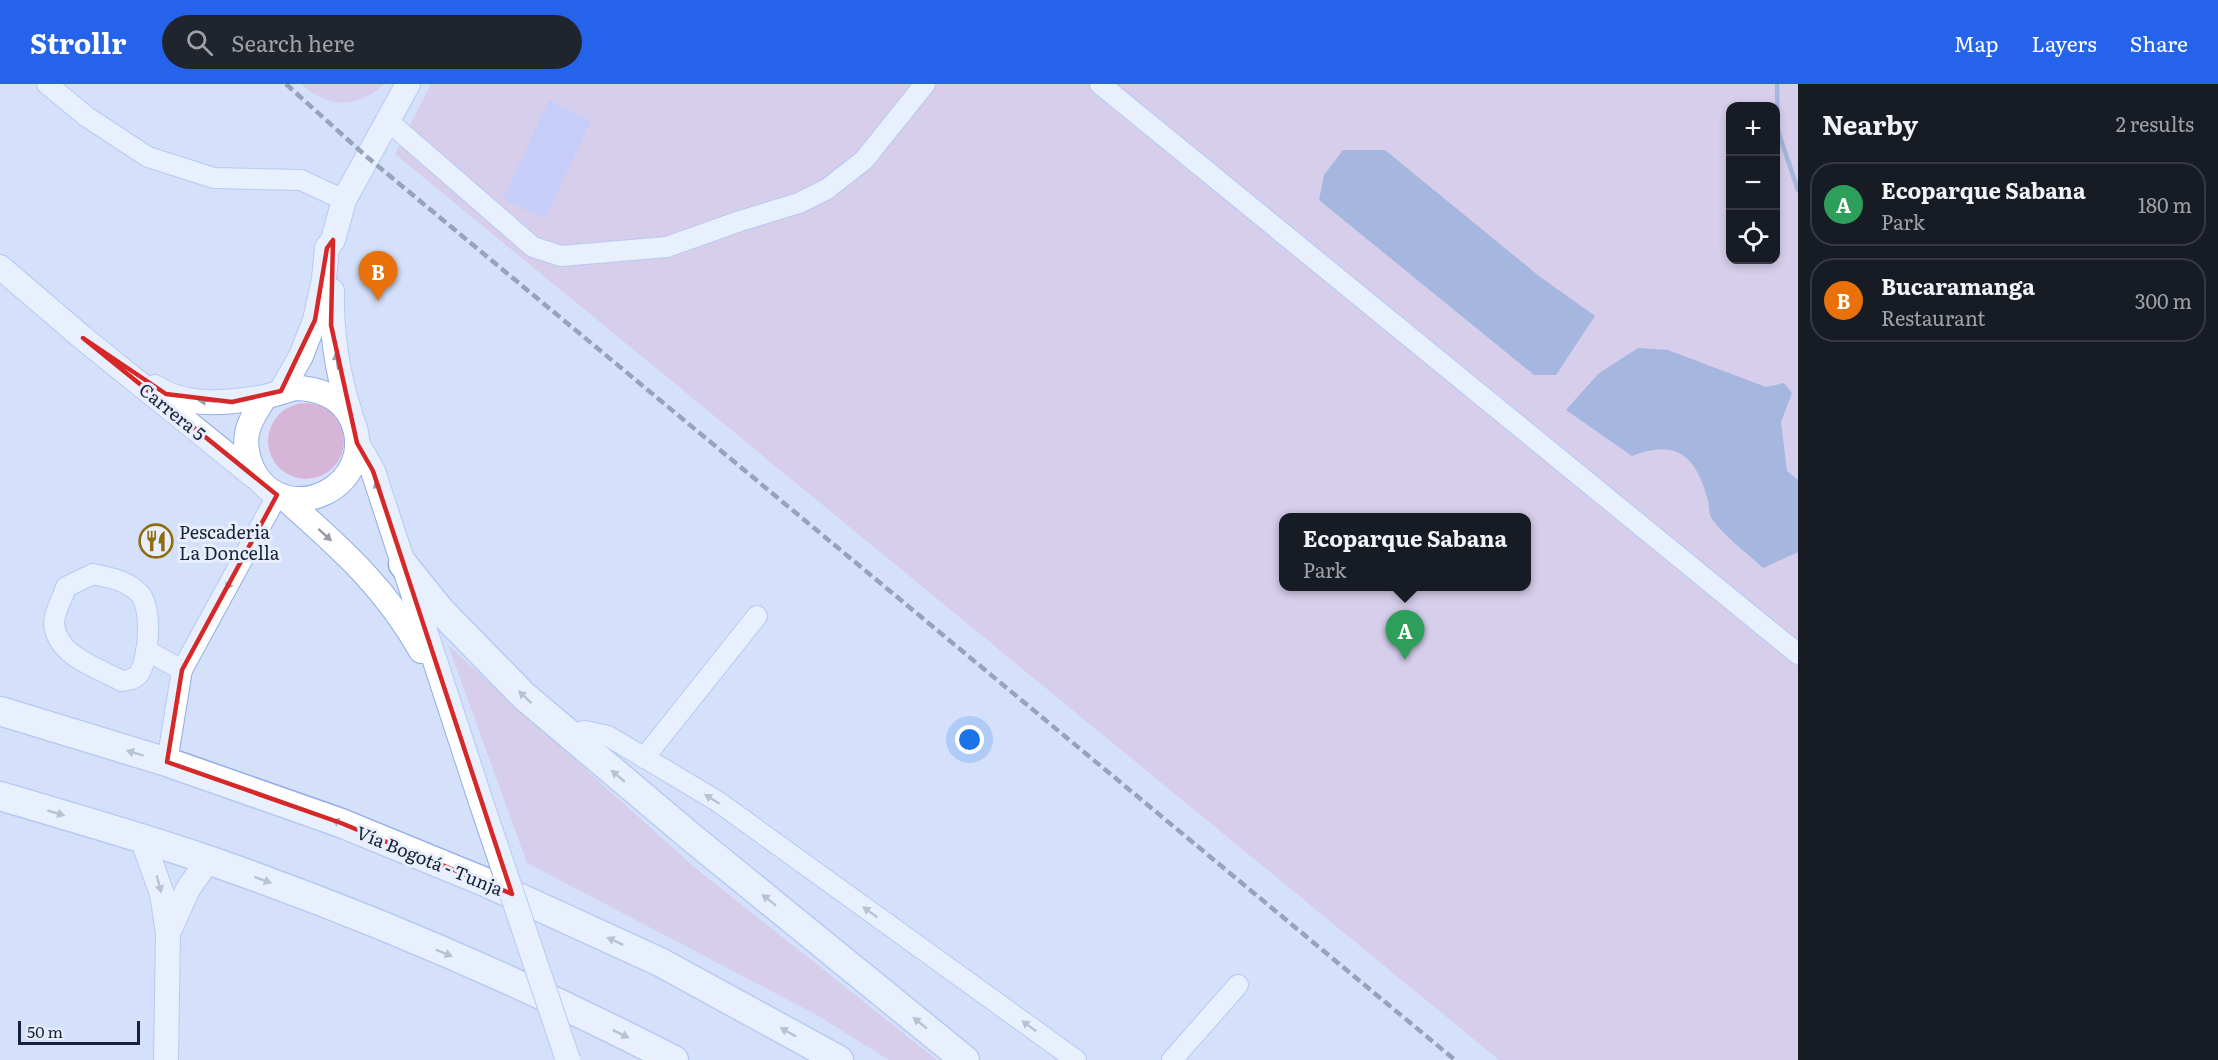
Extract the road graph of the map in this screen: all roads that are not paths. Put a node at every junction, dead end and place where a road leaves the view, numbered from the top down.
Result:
1 (47, 84) edge
2 (408, 84) edge
3 (925, 84) edge
4 (1100, 84) edge
5 (388, 122) junction
6 (344, 200) junction
7 (333, 240) junction
8 (0, 267) edge
9 (83, 338) junction
10 (273, 394) junction
11 (351, 418) junction
12 (357, 443) junction
13 (275, 491) junction
14 (403, 564) junction
15 (757, 616) dead end
16 (146, 650) junction
17 (1798, 654) edge
18 (182, 670) junction
19 (450, 708) junction
20 (0, 711) edge
21 (569, 735) junction
22 (644, 758) junction
23 (166, 762) junction
24 (0, 796) edge
25 (142, 838) junction
26 (208, 860) junction
27 (168, 933) junction
28 (1238, 985) dead end
29 (166, 1060) edge
30 (568, 1060) edge
31 (674, 1060) edge
32 (839, 1060) edge
33 (965, 1060) edge
34 (1076, 1060) edge
35 (1172, 1060) edge

1 - 6 street
2 - 5 main road
3 - 5 street
4 - 17 street
5 - 6 main road
6 - 7 main road
7 - 10 main road
11 -> 7 main road
8 - 9 main road, Carrera 5
10 -> 9 main road, Carrera 5
9 - 13 main road, Carrera 5
10 - 11 main road
10 - 13 main road
11 - 12 main road
12 - 13 main road
14 -> 12 main road
13 -> 18 street
13 -> 19 main road
14 - 19 main road
21 -> 14 highway
15 - 22 street
16 - 16 street
16 - 18 street
18 - 23 street
19 - 30 main road, bridge
23 -> 20 highway, Vía Bogotá - Tunja
21 - 22 street
33 -> 21 highway
34 -> 22 street
32 -> 23 highway, Vía Bogotá - Tunja
24 -> 25 highway
25 - 26 highway
25 -> 27 main road
26 - 27 main road
26 -> 31 highway
27 - 29 main road
28 - 35 street

